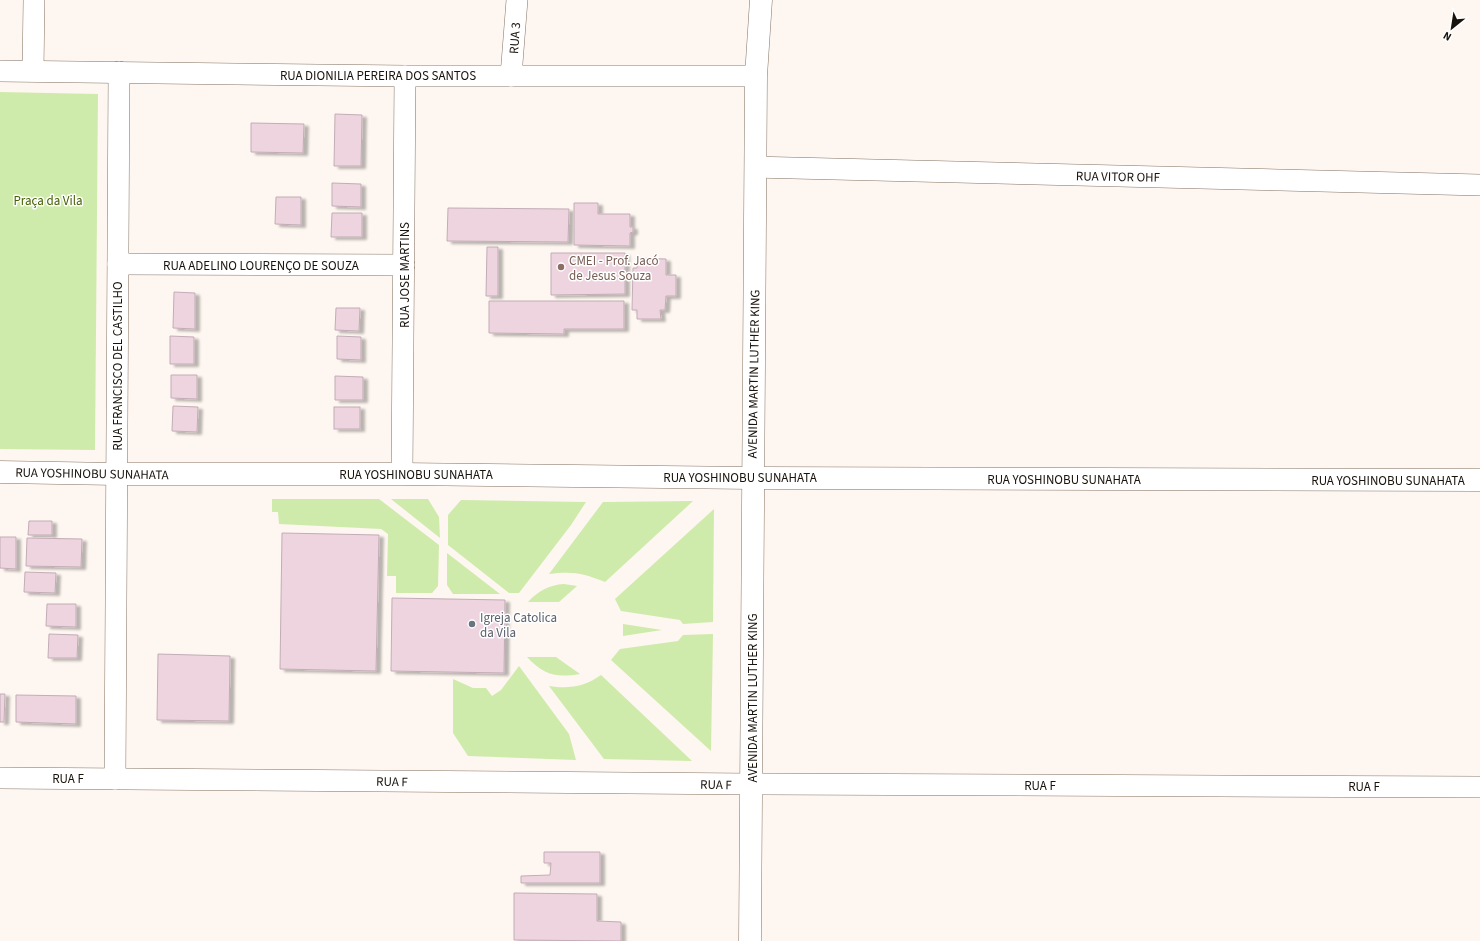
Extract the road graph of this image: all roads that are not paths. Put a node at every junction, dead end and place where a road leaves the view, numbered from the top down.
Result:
1 (34, 0) edge
2 (517, 0) edge
3 (761, 0) edge
4 (0, 71) edge
5 (33, 71) junction
6 (119, 72) junction
7 (405, 76) junction
8 (511, 76) junction
9 (756, 76) junction
10 (756, 167) junction
11 (1480, 185) edge
12 (118, 264) junction
13 (404, 265) junction
14 (0, 472) edge
15 (116, 474) junction
16 (402, 474) junction
17 (752, 478) junction
18 (1480, 480) edge
19 (0, 778) edge
20 (115, 778) junction
21 (751, 784) junction
22 (1480, 787) edge
23 (750, 941) edge

1 - 5 street
2 - 8 street, RUA 3
3 - 9 main road, AVENIDA MARTIN LUTHER KING
4 - 5 street, RUA DIONILIA PEREIRA DOS SANTOS
5 - 6 street, RUA DIONILIA PEREIRA DOS SANTOS
6 - 7 street, RUA DIONILIA PEREIRA DOS SANTOS
6 - 12 street, RUA FRANCISCO DEL CASTILHO
7 - 8 street, RUA DIONILIA PEREIRA DOS SANTOS
7 - 13 street, RUA JOSE MARTINS
8 - 9 street, RUA DIONILIA PEREIRA DOS SANTOS
9 - 10 main road, AVENIDA MARTIN LUTHER KING
10 - 11 street, RUA VITOR OHF
10 - 17 main road, AVENIDA MARTIN LUTHER KING
12 - 13 street, RUA ADELINO LOURENÇO DE SOUZA
12 - 15 street, RUA FRANCISCO DEL CASTILHO
13 - 16 street, RUA JOSE MARTINS
14 - 15 main road, RUA YOSHINOBU SUNAHATA
15 - 16 main road, RUA YOSHINOBU SUNAHATA
15 - 20 street, RUA FRANCISCO DEL CASTILHO
16 - 17 main road, RUA YOSHINOBU SUNAHATA
17 - 18 main road, RUA YOSHINOBU SUNAHATA
17 - 21 main road, AVENIDA MARTIN LUTHER KING
19 - 20 street, RUA F
20 - 21 street, RUA F
21 - 22 street, RUA F
21 - 23 main road, AVENIDA MARTIN LUTHER KING

